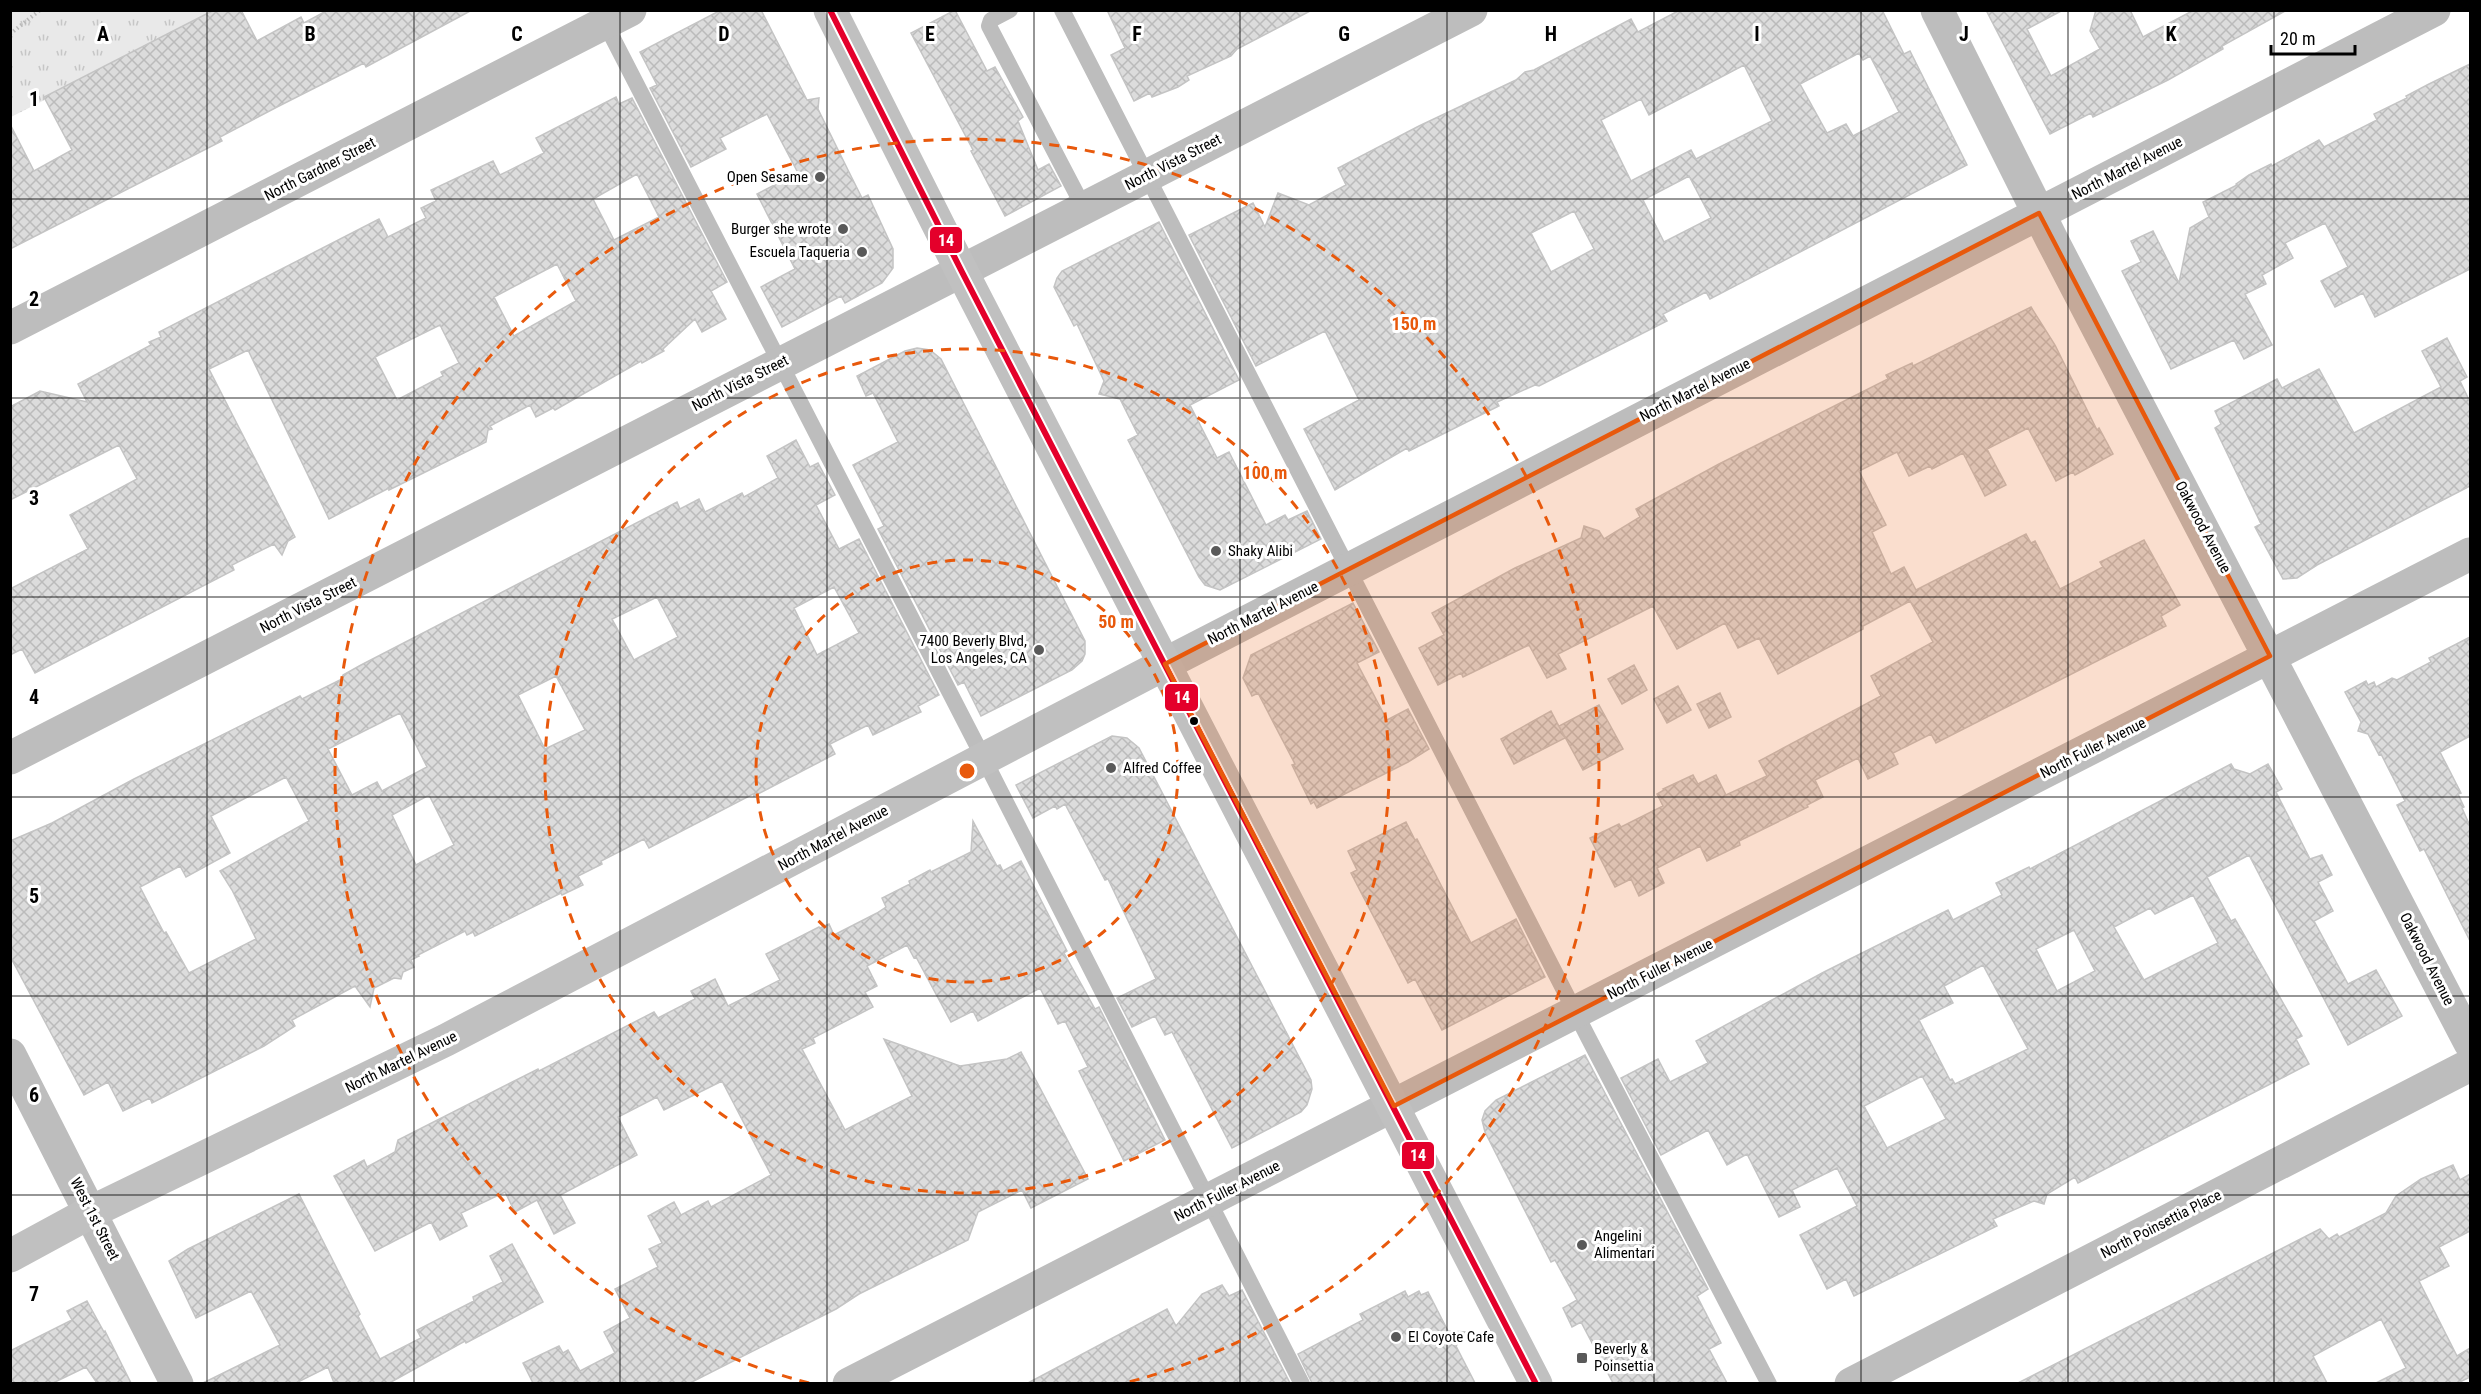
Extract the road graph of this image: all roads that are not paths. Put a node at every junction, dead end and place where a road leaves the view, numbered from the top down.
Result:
1 (830, 10) edge
2 (1010, 10) edge
3 (1062, 10) edge
4 (1471, 10) edge
5 (1937, 10) edge
6 (2434, 10) edge
7 (617, 17) edge
8 (1148, 174) junction
9 (1084, 208) junction
10 (2039, 213) junction
11 (962, 272) junction
12 (10, 328) edge
13 (780, 362) junction
14 (2470, 554) edge
15 (1348, 569) junction
16 (2270, 656) junction
17 (1165, 664) junction
18 (10, 758) edge
19 (984, 759) junction
20 (1575, 1013) junction
21 (2470, 1043) edge
22 (10, 1056) edge
23 (2470, 1065) edge
24 (1394, 1106) junction
25 (1208, 1200) junction
26 (91, 1212) junction
27 (10, 1256) edge
28 (177, 1383) edge
29 (849, 1383) edge
30 (1302, 1383) edge
31 (1536, 1383) edge
32 (1768, 1383) edge
33 (1851, 1383) edge

1 - 11 main road
2 - 9 lane
3 - 8 lane
4 - 8 street, North Vista Street
5 - 10 street, Oakwood Avenue
6 - 10 street, North Martel Avenue
7 - 12 street, North Gardner Street
7 - 13 lane
8 - 9 street, North Vista Street
8 - 15 lane
9 - 11 street, North Vista Street
10 - 15 street, North Martel Avenue
10 - 16 street, Oakwood Avenue
11 - 13 street, North Vista Street
11 - 17 main road
13 - 18 street, North Vista Street
13 - 19 lane
14 - 16 street, North Fuller Avenue
15 - 17 street, North Martel Avenue
15 - 20 lane
16 - 20 street, North Fuller Avenue
16 - 21 street, Oakwood Avenue
17 - 19 main road, North Martel Avenue
17 - 24 main road
19 - 25 lane
19 - 26 main road, North Martel Avenue
20 - 24 street, North Fuller Avenue
20 - 32 lane
22 - 26 street, West 1st Street
23 - 33 street, North Poinsettia Place
24 - 25 street, North Fuller Avenue
24 - 31 main road
25 - 29 street, North Fuller Avenue
25 - 30 lane
26 - 27 main road, North Martel Avenue
26 - 28 street, West 1st Street

